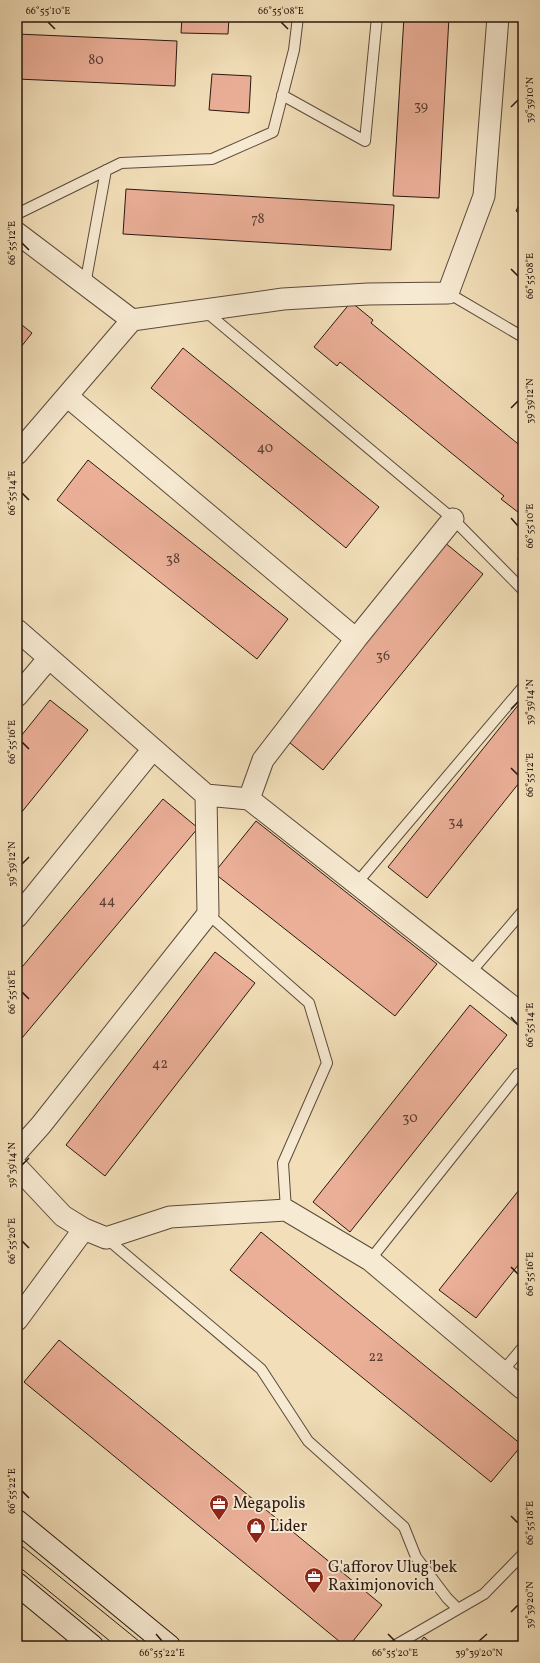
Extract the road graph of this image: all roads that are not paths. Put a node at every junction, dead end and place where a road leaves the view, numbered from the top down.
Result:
1 (298, 17) edge
2 (377, 17) edge
3 (498, 17) edge
4 (282, 95) junction
5 (106, 170) junction
6 (17, 214) edge
7 (17, 233) edge
8 (86, 285) junction
9 (448, 293) junction
10 (204, 310) junction
11 (132, 320) junction
12 (523, 337) edge
13 (67, 396) junction
14 (20, 443) edge
15 (453, 519) junction
16 (523, 590) edge
17 (17, 630) edge
18 (356, 639) junction
19 (49, 658) junction
20 (523, 687) edge
21 (17, 696) edge
22 (153, 749) junction
23 (206, 795) junction
24 (249, 799) junction
25 (356, 884) junction
26 (523, 911) edge
27 (208, 914) junction
28 (17, 917) edge
29 (470, 973) junction
30 (523, 1015) edge
31 (523, 1072) edge
32 (17, 1152) edge
33 (17, 1167) edge
34 (286, 1210) junction
35 (84, 1229) junction
36 (106, 1238) junction
37 (370, 1260) junction
38 (17, 1320) edge
39 (523, 1347) edge
40 (503, 1371) junction
41 (523, 1389) edge
42 (17, 1521) edge
43 (523, 1554) edge
44 (17, 1584) edge
45 (458, 1609) junction
46 (92, 1646) edge
47 (169, 1646) edge
48 (394, 1646) edge

1 - 4 lane
2 - 4 lane
3 - 9 street
4 - 5 lane
5 - 6 lane
5 - 8 lane
7 - 8 street
8 - 11 street
9 - 10 street
9 - 12 lane
10 - 11 street
10 - 15 lane
11 - 13 street
13 - 14 street
13 - 18 street
15 - 16 lane
15 - 18 street
17 - 19 street
18 - 24 street
19 - 21 street
19 - 22 street
20 - 25 lane
22 - 23 street
22 - 28 street
23 - 24 street
23 - 27 street
24 - 25 street
25 - 29 street
26 - 29 lane
27 - 32 street
27 - 34 lane
29 - 30 street
31 - 37 lane
33 - 35 street
34 - 36 street
34 - 37 street
35 - 36 street
35 - 38 street
36 - 45 lane
37 - 40 street
39 - 40 lane
40 - 41 street
42 - 47 main road
43 - 45 lane
44 - 46 main road
45 - 48 lane

